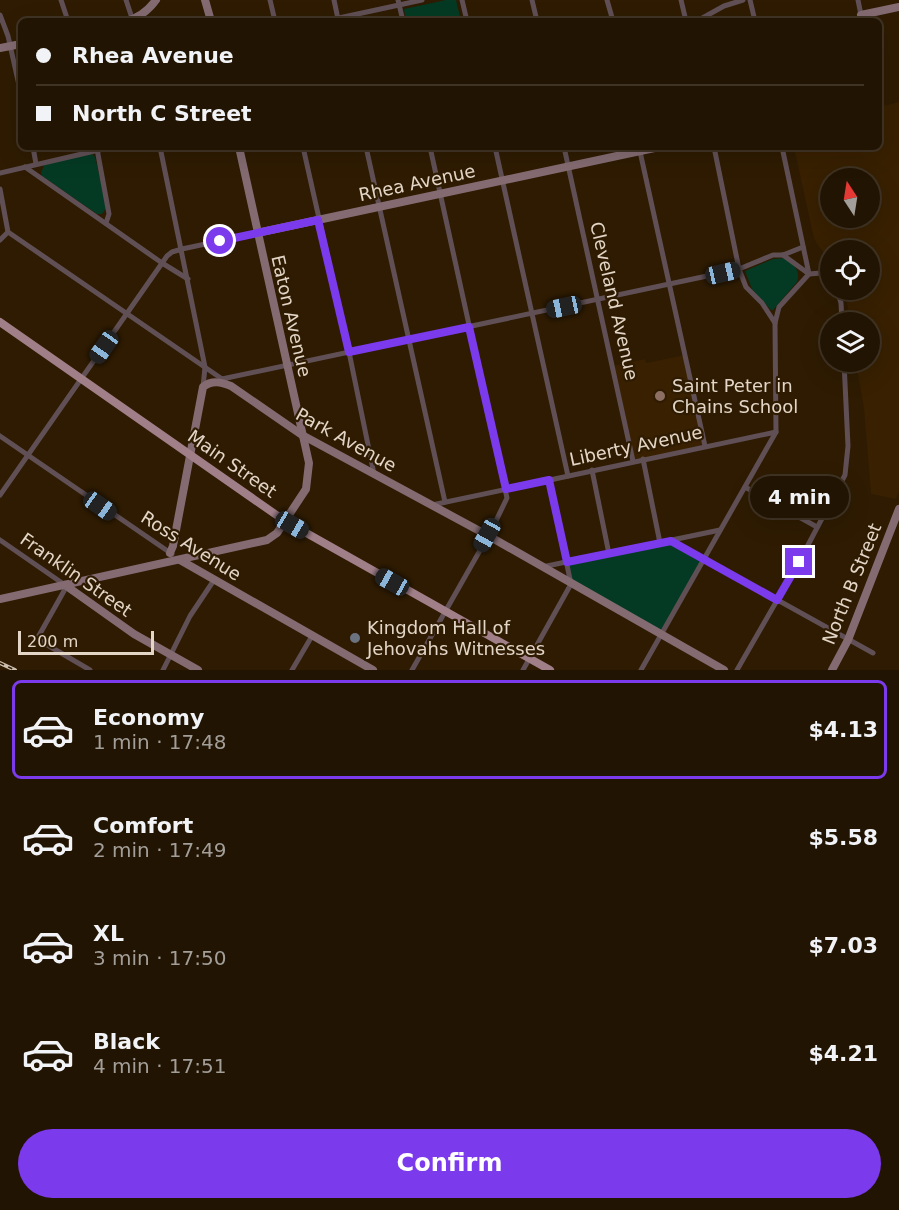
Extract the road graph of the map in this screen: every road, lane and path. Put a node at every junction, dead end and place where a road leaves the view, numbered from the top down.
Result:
1 (61, 0) edge
2 (126, 0) edge
3 (156, 0) edge
4 (205, 0) edge
5 (270, 0) edge
6 (334, 0) edge
7 (422, 0) edge
8 (462, 0) edge
9 (532, 0) edge
10 (607, 0) edge
11 (681, 0) edge
12 (743, 0) edge
13 (750, 0) edge
14 (858, 0) edge
15 (399, 3) edge
16 (899, 7) edge
17 (0, 15) edge
18 (67, 18) edge
19 (130, 18) edge
20 (134, 18) edge
21 (211, 18) edge
22 (274, 18) edge
23 (338, 18) edge
24 (345, 18) edge
25 (402, 18) edge
26 (466, 18) edge
27 (536, 18) edge
28 (612, 18) edge
29 (685, 18) edge
30 (702, 18) edge
31 (754, 18) edge
32 (862, 18) edge
33 (18, 45) edge
34 (10, 46) junction
35 (0, 48) edge
36 (18, 81) edge
37 (34, 150) edge
38 (93, 150) edge
39 (97, 150) edge
40 (161, 150) edge
41 (240, 150) edge
42 (304, 150) edge
43 (367, 150) edge
44 (431, 150) edge
45 (496, 150) edge
46 (565, 150) edge
47 (635, 150) edge
48 (639, 150) edge
49 (715, 150) edge
50 (783, 150) edge
51 (36, 164) junction
52 (25, 166) junction
53 (568, 166) junction
54 (0, 173) edge
55 (502, 180) junction
56 (0, 189) edge
57 (440, 194) junction
58 (379, 207) junction
59 (318, 220) junction
60 (106, 223) junction
61 (8, 232) junction
62 (257, 233) junction
63 (0, 240) edge
64 (803, 247) junction
65 (182, 249) junction
66 (783, 255) junction
67 (162, 263) junction
68 (740, 269) junction
69 (809, 273) junction
70 (820, 273) edge
71 (188, 279) junction
72 (669, 284) junction
73 (599, 299) junction
74 (532, 313) junction
75 (127, 314) junction
76 (0, 322) edge
77 (775, 323) junction
78 (469, 327) junction
79 (409, 339) junction
80 (349, 352) junction
81 (287, 365) junction
82 (205, 367) junction
83 (844, 372) edge
84 (81, 379) junction
85 (222, 379) junction
86 (231, 386) junction
87 (203, 387) junction
88 (777, 432) junction
89 (302, 435) junction
90 (0, 436) edge
91 (705, 446) junction
92 (28, 455) junction
93 (190, 455) junction
94 (643, 459) junction
95 (633, 461) junction
96 (592, 470) junction
97 (374, 474) junction
98 (568, 476) junction
99 (549, 480) junction
100 (745, 487) junction
101 (506, 489) junction
102 (0, 495) edge
103 (445, 502) junction
104 (432, 505) junction
105 (899, 509) edge
106 (285, 521) junction
107 (817, 527) junction
108 (720, 530) junction
109 (487, 535) junction
110 (0, 540) edge
111 (671, 541) junction
112 (660, 543) junction
113 (170, 553) junction
114 (609, 554) junction
115 (704, 558) junction
116 (180, 560) junction
117 (567, 562) junction
118 (541, 567) junction
119 (214, 580) junction
120 (571, 584) junction
121 (65, 585) junction
122 (0, 599) edge
123 (777, 600) junction
124 (445, 612) junction
125 (662, 634) junction
126 (312, 636) junction
127 (848, 640) junction
128 (873, 653) dead end
129 (171, 655) junction
130 (529, 658) junction
131 (90, 670) edge
132 (163, 670) edge
133 (198, 670) edge
134 (292, 670) edge
135 (373, 670) edge
136 (412, 670) edge
137 (523, 670) edge
138 (550, 670) edge
139 (641, 670) edge
140 (724, 670) edge
141 (737, 670) edge
142 (831, 670) edge

1 - 18 street
2 - 19 street
3 - 20 main road
4 - 21 main road
5 - 22 street
6 - 23 street
7 - 15 street
8 - 26 street
9 - 27 street
10 - 28 street
11 - 29 street
12 - 30 street
13 - 31 street
14 - 32 street
15 - 24 street
15 - 25 street
16 - 32 main road
17 - 34 street
33 - 34 main road
34 - 35 main road
34 - 36 street
37 - 51 street
38 - 51 street
39 - 60 street
40 - 65 street
41 - 62 main road, Eaton Avenue
42 - 59 street
43 - 58 street
44 - 57 street
45 - 55 street
46 - 53 street, Cleveland Avenue
47 - 53 main road, Rhea Avenue
48 - 72 street
49 - 68 street
50 - 64 street
51 - 52 street
52 - 54 street
52 - 60 street
53 - 55 main road, Rhea Avenue
53 - 73 street, Cleveland Avenue
55 - 57 main road, Rhea Avenue
55 - 74 street
56 - 61 street
57 - 58 main road, Rhea Avenue
57 - 78 street
58 - 59 main road, Rhea Avenue
58 - 79 street
59 - 62 main road, Rhea Avenue
59 - 80 street
60 - 67 street
61 - 63 street
61 - 75 street, Park Avenue
62 - 65 street, Rhea Avenue
62 - 81 main road, Eaton Avenue
64 - 66 street
64 - 69 street
65 - 67 street
65 - 71 street
66 - 68 street
66 - 69 street
67 - 71 street
67 - 75 street
68 - 72 street
68 - 77 street
69 - 70 street
69 - 77 street
71 - 82 street
72 - 73 street
72 - 91 street
73 - 74 street
73 - 95 street, Cleveland Avenue
74 - 78 street
74 - 98 street
75 - 82 street, Park Avenue
75 - 84 street
76 - 84 main road, Main Street
77 - 88 street
78 - 79 street
78 - 101 street
79 - 80 street
79 - 103 street
80 - 81 street
80 - 97 street
81 - 85 street
81 - 89 main road, Eaton Avenue
82 - 85 street, Park Avenue
82 - 87 street
83 - 107 street
84 - 92 street
84 - 93 main road, Main Street
85 - 86 street, Park Avenue
86 - 87 main road
86 - 89 main road, Park Avenue
87 - 93 main road
88 - 91 street, Liberty Avenue
88 - 100 street
89 - 97 main road, Park Avenue
89 - 106 main road, Eaton Avenue
90 - 92 street, Ross Avenue
91 - 94 street, Liberty Avenue
92 - 102 street
92 - 113 street, Ross Avenue
93 - 106 main road, Main Street
93 - 113 main road
94 - 95 street, Liberty Avenue
94 - 112 street
95 - 96 street, Liberty Avenue
96 - 98 street, Liberty Avenue
96 - 114 street
97 - 104 main road, Park Avenue
98 - 99 street, Liberty Avenue
99 - 101 street, Liberty Avenue
99 - 117 street
100 - 107 street
100 - 108 street
101 - 103 street, Liberty Avenue
101 - 109 street
103 - 104 street, Liberty Avenue
104 - 109 main road, Park Avenue
105 - 127 main road, North B Street
106 - 116 main road, Eaton Avenue
106 - 124 main road, Main Street
107 - 123 street
108 - 111 street
108 - 115 street
109 - 118 main road, Park Avenue
109 - 124 street
110 - 121 street, Franklin Street
111 - 112 street
111 - 115 street
112 - 114 street
113 - 116 street, Ross Avenue
114 - 117 street
115 - 123 street
115 - 125 street
116 - 119 main road, Ross Avenue
116 - 121 main road, Eaton Avenue
117 - 118 street
117 - 120 street
118 - 120 main road, Park Avenue
119 - 126 main road, Ross Avenue
119 - 129 street
120 - 125 main road, Park Avenue
120 - 130 street
121 - 122 main road, Eaton Avenue
121 - 129 main road, Franklin Street
121 - 131 street
123 - 127 street
123 - 141 street
124 - 130 main road, Main Street
124 - 136 street
125 - 139 street
125 - 140 main road, Park Avenue
126 - 134 street
126 - 135 main road, Ross Avenue
127 - 128 street
127 - 142 main road, North B Street
129 - 132 street
129 - 133 main road, Franklin Street
130 - 137 street
130 - 138 main road, Main Street

